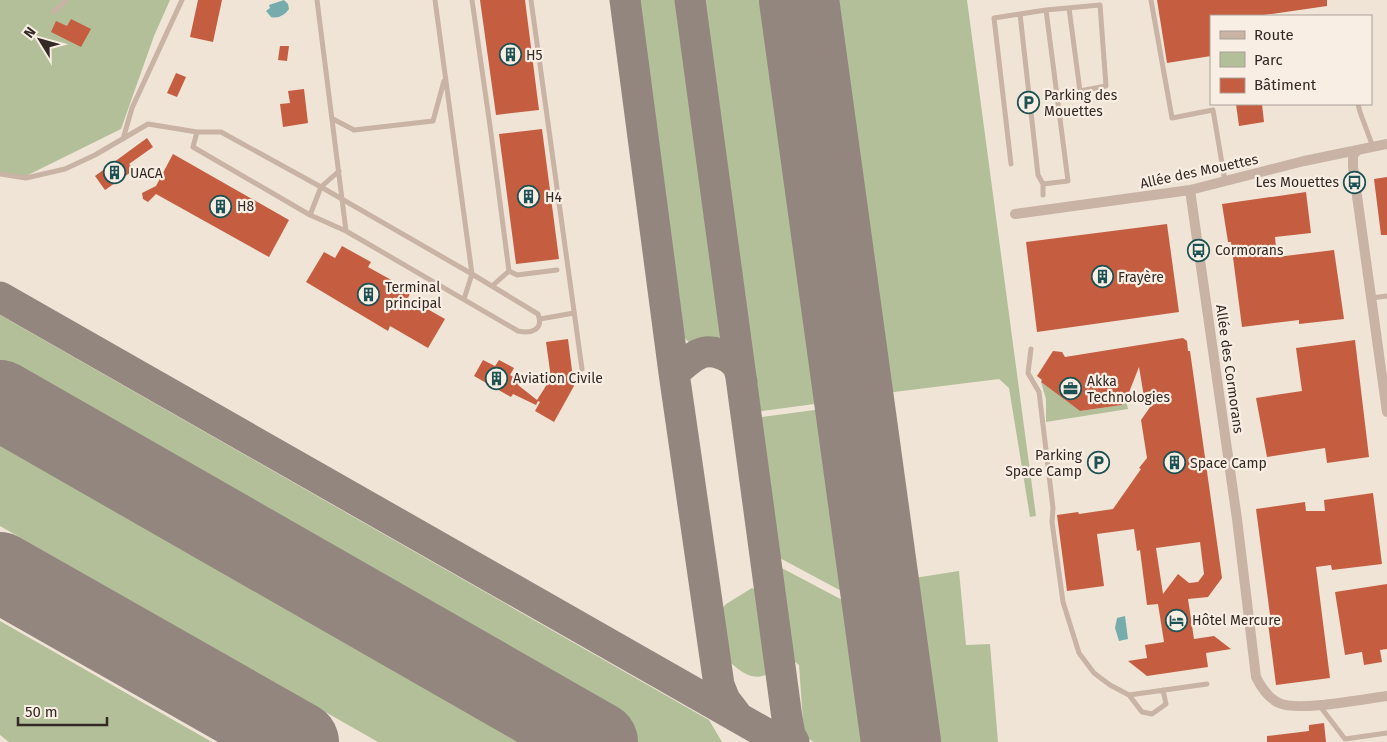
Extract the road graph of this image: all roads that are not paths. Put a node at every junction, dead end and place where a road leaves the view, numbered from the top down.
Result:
1 (66, 0) edge
2 (182, 0) edge
3 (318, 0) edge
4 (435, 0) edge
5 (472, 0) edge
6 (531, 0) edge
7 (1151, 0) edge
8 (1069, 8) junction
9 (1046, 10) junction
10 (54, 12) dead end
11 (1020, 14) junction
12 (445, 79) junction
13 (1358, 105) edge
14 (333, 120) junction
15 (197, 132) junction
16 (123, 139) junction
17 (1387, 144) edge
18 (1374, 147) junction
19 (1357, 151) junction
20 (1011, 164) dead end
21 (340, 171) junction
22 (0, 174) edge
23 (1225, 182) junction
24 (1043, 184) junction
25 (321, 187) junction
26 (1190, 190) junction
27 (343, 200) junction
28 (1045, 211) junction
29 (1016, 214) dead end
30 (310, 215) junction
31 (346, 231) junction
32 (509, 270) junction
33 (557, 270) dead end
34 (472, 274) junction
35 (492, 286) junction
36 (1387, 296) edge
37 (1371, 298) junction
38 (464, 299) junction
39 (574, 313) junction
40 (540, 319) junction
41 (1031, 349) dead end
42 (582, 369) dead end
43 (1387, 412) edge
44 (1207, 684) dead end
45 (1163, 690) junction
46 (1129, 695) junction
47 (1387, 696) edge
48 (1319, 704) junction
49 (1387, 734) edge

1 - 10 lane
2 - 16 lane
3 - 14 lane
4 - 12 lane
5 - 32 lane
6 - 39 lane
7 - 23 lane
8 - 8 lane
8 - 9 lane
9 - 11 lane
9 - 24 lane
11 - 20 lane
11 - 24 lane
12 - 14 lane
12 - 34 lane
13 - 18 lane
14 - 21 lane
15 - 16 lane
15 - 25 lane
15 - 30 lane
16 - 22 lane
17 - 18 street, Allée des Mouettes
18 - 19 street, Allée des Mouettes
19 - 23 street, Allée des Mouettes
19 - 37 street
21 - 25 lane
21 - 27 lane
23 - 26 street, Allée des Mouettes
24 - 28 lane
25 - 27 lane
25 - 30 lane
26 - 28 street, Allée des Mouettes
26 - 48 street, Allée des Cormorans
27 - 31 lane
27 - 34 lane
28 - 29 street, Allée des Mouettes
30 - 31 lane
31 - 38 lane
32 - 33 lane
32 - 35 lane
34 - 35 lane
34 - 38 lane
35 - 40 lane
36 - 37 lane
37 - 43 street
38 - 40 lane
39 - 40 lane
39 - 42 lane
41 - 46 lane
44 - 45 lane
45 - 46 lane
45 - 46 lane
47 - 48 street, Allée des Cormorans
48 - 49 lane

